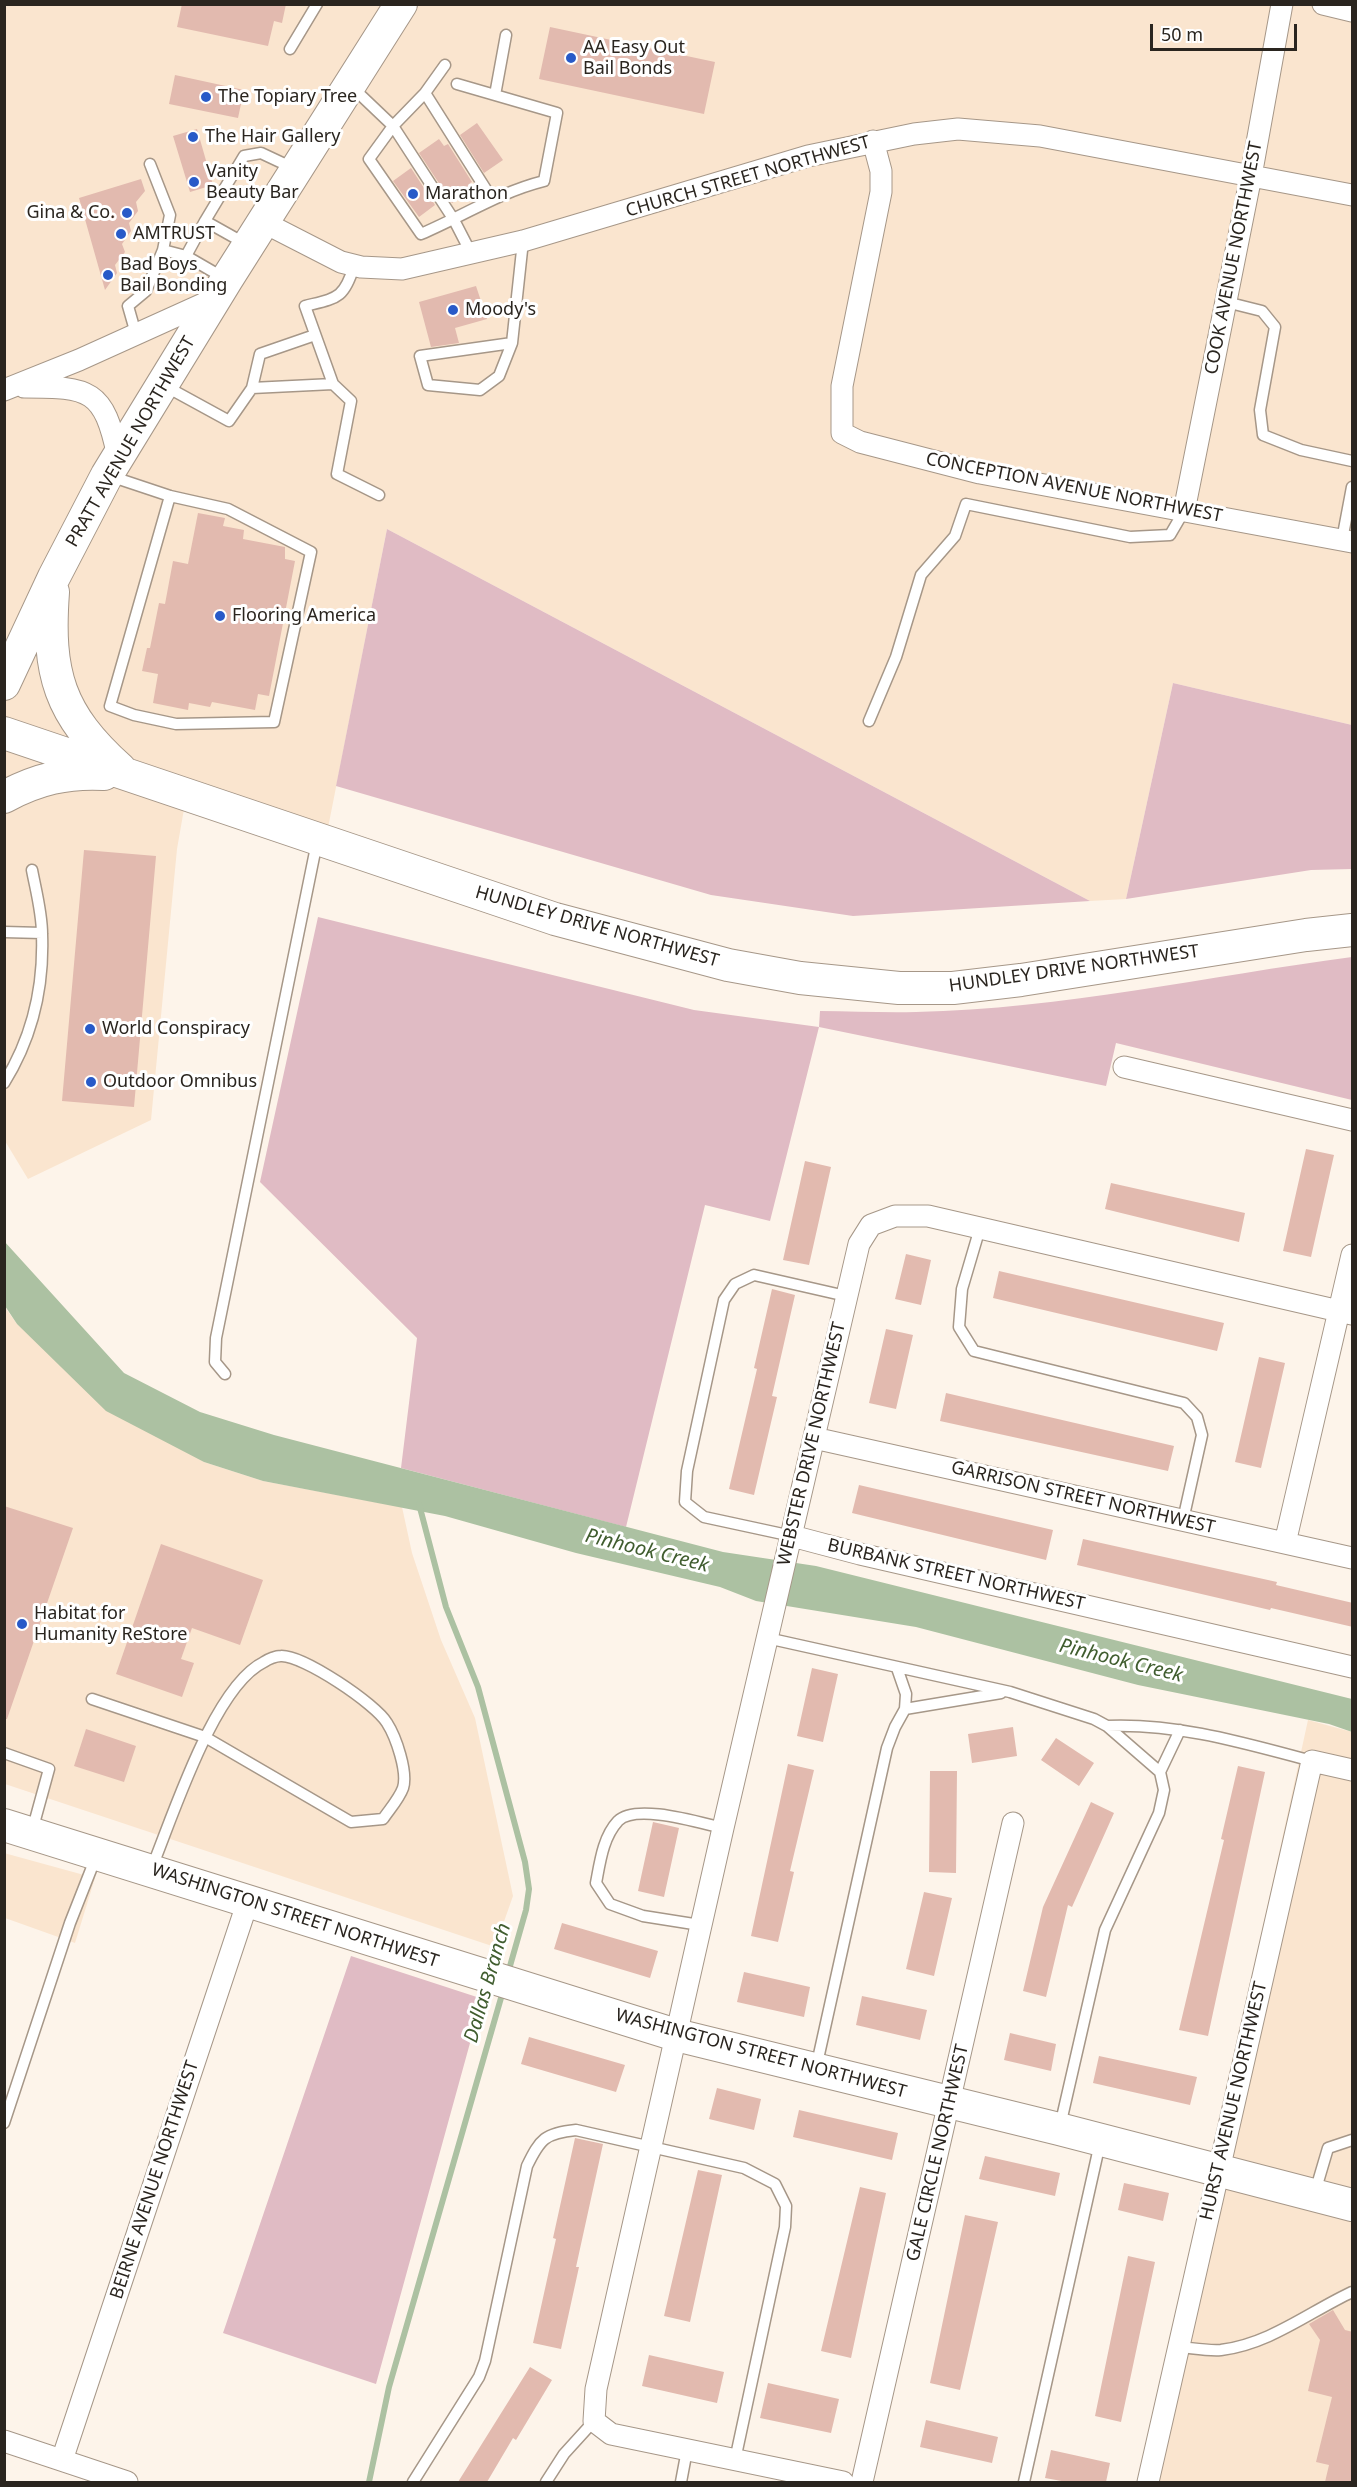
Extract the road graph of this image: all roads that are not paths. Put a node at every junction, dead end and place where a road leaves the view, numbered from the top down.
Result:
1 (317, 4) edge
2 (401, 4) edge
3 (1282, 4) edge
4 (1323, 4) edge
5 (1353, 11) edge
6 (506, 35) dead end
7 (290, 48) dead end
8 (445, 65) dead end
9 (458, 84) dead end
10 (351, 86) junction
11 (425, 93) junction
12 (495, 95) junction
13 (393, 126) junction
14 (873, 141) junction
15 (150, 164) dead end
16 (296, 170) junction
17 (1251, 176) junction
18 (1353, 195) edge
19 (492, 199) junction
20 (454, 220) junction
21 (205, 221) junction
22 (255, 234) junction
23 (523, 241) junction
24 (163, 250) junction
25 (471, 253) junction
26 (186, 256) junction
27 (354, 266) junction
28 (220, 289) junction
29 (1226, 302) junction
30 (136, 334) junction
31 (315, 335) junction
32 (512, 343) junction
33 (162, 384) junction
34 (333, 384) junction
35 (10, 388) edge
36 (252, 388) junction
37 (1353, 461) edge
38 (113, 466) junction
39 (1353, 487) edge
40 (379, 495) dead end
41 (170, 496) junction
42 (1184, 511) junction
43 (1347, 541) edge
44 (54, 577) junction
45 (4, 637) edge
46 (4, 684) edge
47 (869, 721) dead end
48 (4, 733) edge
49 (128, 775) junction
50 (4, 797) edge
51 (317, 840) junction
52 (32, 870) dead end
53 (1353, 930) edge
54 (4, 932) edge
55 (42, 933) junction
56 (1124, 1067) dead end
57 (4, 1083) edge
58 (1353, 1120) edge
59 (980, 1228) junction
60 (1353, 1254) edge
61 (846, 1296) junction
62 (1345, 1313) edge
63 (225, 1374) dead end
64 (814, 1438) junction
65 (1184, 1520) junction
66 (792, 1536) junction
67 (1285, 1543) junction
68 (1353, 1558) edge
69 (769, 1632) junction
70 (1353, 1667) edge
71 (897, 1668) junction
72 (1010, 1692) junction
73 (92, 1699) dead end
74 (905, 1709) junction
75 (1107, 1726) junction
76 (1180, 1730) junction
77 (205, 1737) junction
78 (4, 1753) edge
79 (1311, 1761) junction
80 (1353, 1770) edge
81 (1160, 1772) junction
82 (1013, 1823) dead end
83 (723, 1828) junction
84 (18, 1830) edge
85 (97, 1854) junction
86 (151, 1870) junction
87 (248, 1900) junction
88 (700, 1925) junction
89 (676, 2035) junction
90 (816, 2070) junction
91 (949, 2102) junction
92 (4, 2123) edge
93 (1059, 2129) junction
94 (1101, 2140) junction
95 (1353, 2140) edge
96 (651, 2148) junction
97 (1218, 2170) junction
98 (1314, 2195) junction
99 (1353, 2205) edge
100 (1353, 2292) edge
101 (1179, 2347) junction
102 (594, 2421) junction
103 (4, 2441) edge
104 (687, 2450) junction
105 (62, 2460) junction
106 (735, 2460) junction
107 (96, 2477) edge
108 (127, 2482) edge
109 (413, 2482) edge
110 (546, 2482) edge
111 (681, 2482) edge
112 (843, 2482) edge
113 (862, 2482) edge
114 (1024, 2482) edge
115 (1148, 2482) edge

1 - 7 lane
2 - 10 main road, PRATT AVENUE NORTHWEST
3 - 17 street, COOK AVENUE NORTHWEST
4 - 5 street
6 - 12 lane
8 - 11 lane
9 - 12 lane
10 - 13 lane
10 - 16 main road, PRATT AVENUE NORTHWEST
11 - 13 lane
11 - 19 lane
12 - 19 lane
13 - 20 lane
13 - 20 lane
14 - 17 street, CHURCH STREET NORTHWEST
14 - 23 street, CHURCH STREET NORTHWEST
14 - 42 street, CONCEPTION AVENUE NORTHWEST
15 - 24 lane
16 - 21 lane
16 - 22 main road, PRATT AVENUE NORTHWEST
17 - 18 street, CHURCH STREET NORTHWEST
17 - 29 street, COOK AVENUE NORTHWEST
19 - 20 lane
20 - 25 lane
21 - 22 lane
21 - 26 lane
22 - 27 street, CHURCH STREET NORTHWEST
22 - 28 main road, PRATT AVENUE NORTHWEST
23 - 25 street, CHURCH STREET NORTHWEST
23 - 32 lane
24 - 26 lane
24 - 30 lane
25 - 27 street, CHURCH STREET NORTHWEST
26 - 28 lane
27 - 31 lane
28 - 30 street
28 - 33 main road, PRATT AVENUE NORTHWEST
29 - 37 lane
29 - 42 street, COOK AVENUE NORTHWEST
30 - 35 street
31 - 34 lane
31 - 36 lane
32 - 32 lane
33 - 36 lane
33 - 38 main road, PRATT AVENUE NORTHWEST
34 - 36 lane
34 - 40 lane
35 - 38 street
38 - 41 lane
38 - 44 main road, PRATT AVENUE NORTHWEST
39 - 43 lane
41 - 41 lane
42 - 43 street, CONCEPTION AVENUE NORTHWEST
42 - 47 lane
44 - 45 main road
44 - 46 main road, PRATT AVENUE NORTHWEST
44 - 49 main road
48 - 49 main road, HUNDLEY DRIVE NORTHWEST
49 - 50 main road
49 - 51 main road, HUNDLEY DRIVE NORTHWEST
51 - 53 main road, HUNDLEY DRIVE NORTHWEST
51 - 63 lane
52 - 55 lane
54 - 55 lane
55 - 57 lane
56 - 58 street
59 - 61 street, WEBSTER DRIVE NORTHWEST
59 - 62 street, WEBSTER DRIVE NORTHWEST
59 - 65 lane
60 - 62 street
61 - 64 street, WEBSTER DRIVE NORTHWEST
61 - 66 lane, BURBANK STREET NORTHWEST
62 - 67 street
64 - 65 street, GARRISON STREET NORTHWEST
64 - 66 street, WEBSTER DRIVE NORTHWEST
65 - 67 street, GARRISON STREET NORTHWEST
66 - 69 street, WEBSTER DRIVE NORTHWEST
66 - 70 street, BURBANK STREET NORTHWEST
67 - 68 street, GARRISON STREET NORTHWEST
69 - 71 lane
69 - 83 street, WEBSTER DRIVE NORTHWEST
71 - 72 lane
71 - 74 lane
72 - 74 lane
72 - 75 lane
73 - 77 lane
74 - 90 lane
75 - 76 lane
75 - 81 lane
76 - 79 lane
76 - 81 lane
77 - 77 lane
77 - 86 lane
78 - 84 lane
79 - 80 street
79 - 97 street, HURST AVENUE NORTHWEST
81 - 93 lane
82 - 91 street, GALE CIRCLE NORTHWEST
83 - 88 street, WEBSTER DRIVE NORTHWEST
83 - 88 lane
84 - 85 main road, WASHINGTON STREET NORTHWEST
85 - 86 main road, WASHINGTON STREET NORTHWEST
85 - 92 lane
86 - 87 main road, WASHINGTON STREET NORTHWEST
87 - 89 main road, WASHINGTON STREET NORTHWEST
87 - 105 street, BEIRNE AVENUE NORTHWEST
88 - 89 street, WEBSTER DRIVE NORTHWEST
89 - 90 main road, WASHINGTON STREET NORTHWEST
89 - 96 street, WEBSTER DRIVE NORTHWEST
90 - 91 main road, WASHINGTON STREET NORTHWEST
91 - 93 main road, WASHINGTON STREET NORTHWEST
91 - 113 street, GALE CIRCLE NORTHWEST
93 - 94 main road, WASHINGTON STREET NORTHWEST
94 - 97 main road, WASHINGTON STREET NORTHWEST
94 - 114 lane
95 - 98 lane
96 - 102 street, WEBSTER DRIVE NORTHWEST
96 - 106 lane
96 - 109 lane
97 - 98 main road, WASHINGTON STREET NORTHWEST
97 - 101 street, HURST AVENUE NORTHWEST
98 - 99 main road, WASHINGTON STREET NORTHWEST
100 - 101 lane
101 - 115 street, HURST AVENUE NORTHWEST
102 - 104 street
102 - 110 lane
103 - 105 street
104 - 106 street
104 - 111 lane
105 - 107 street
106 - 112 street
107 - 108 street

